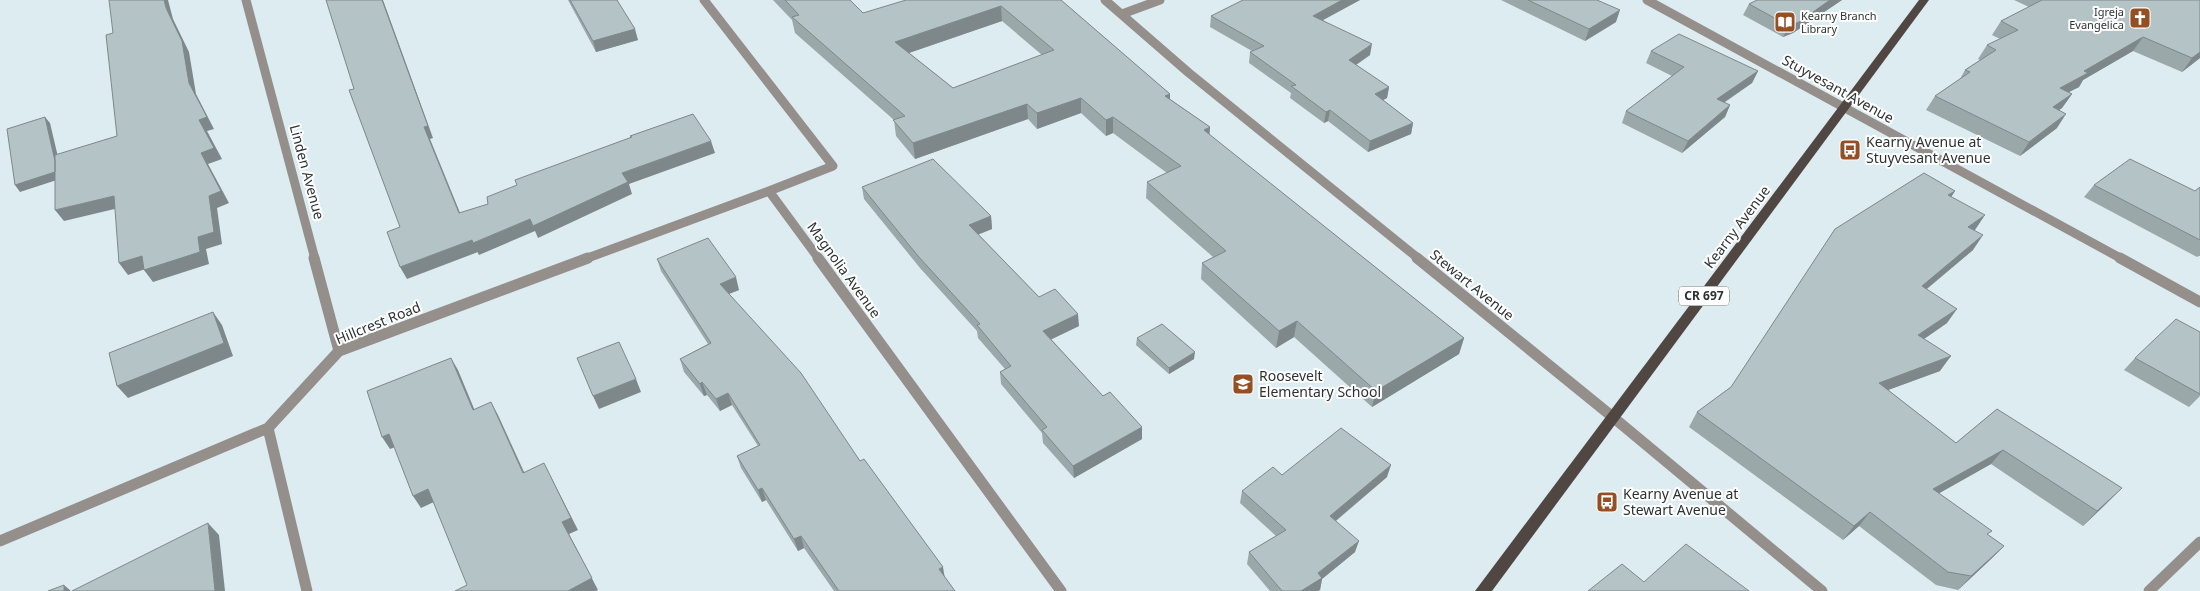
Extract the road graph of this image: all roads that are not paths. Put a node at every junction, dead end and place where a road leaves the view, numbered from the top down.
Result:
1 (246, 0) edge
2 (704, 0) edge
3 (1105, 0) edge
4 (1160, 0) edge
5 (1647, 0) edge
6 (1924, 0) edge
7 (1122, 14) junction
8 (1844, 108) junction
9 (769, 190) junction
10 (2200, 302) edge
11 (339, 351) junction
12 (1614, 418) junction
13 (268, 428) junction
14 (0, 541) edge
15 (2200, 542) edge
16 (307, 591) edge
17 (1061, 591) edge
18 (1482, 591) edge
19 (1822, 591) edge
20 (2149, 591) edge

1 - 11 street, Linden Avenue
2 - 9 street
3 - 7 street, Stewart Avenue
4 - 7 street
5 - 8 street, Stuyvesant Avenue
6 - 8 main road, Kearny Avenue / CR 697
7 - 12 street, Stewart Avenue
8 - 10 street, Stuyvesant Avenue
8 - 12 main road, Kearny Avenue / CR 697
9 - 11 street, Hillcrest Road
9 - 17 street, Magnolia Avenue
11 - 13 street, Hillcrest Road
12 - 18 main road, Kearny Avenue / CR 697
12 - 19 street, Stewart Avenue
13 - 14 street, Hillcrest Road
13 - 16 street
15 - 20 street

